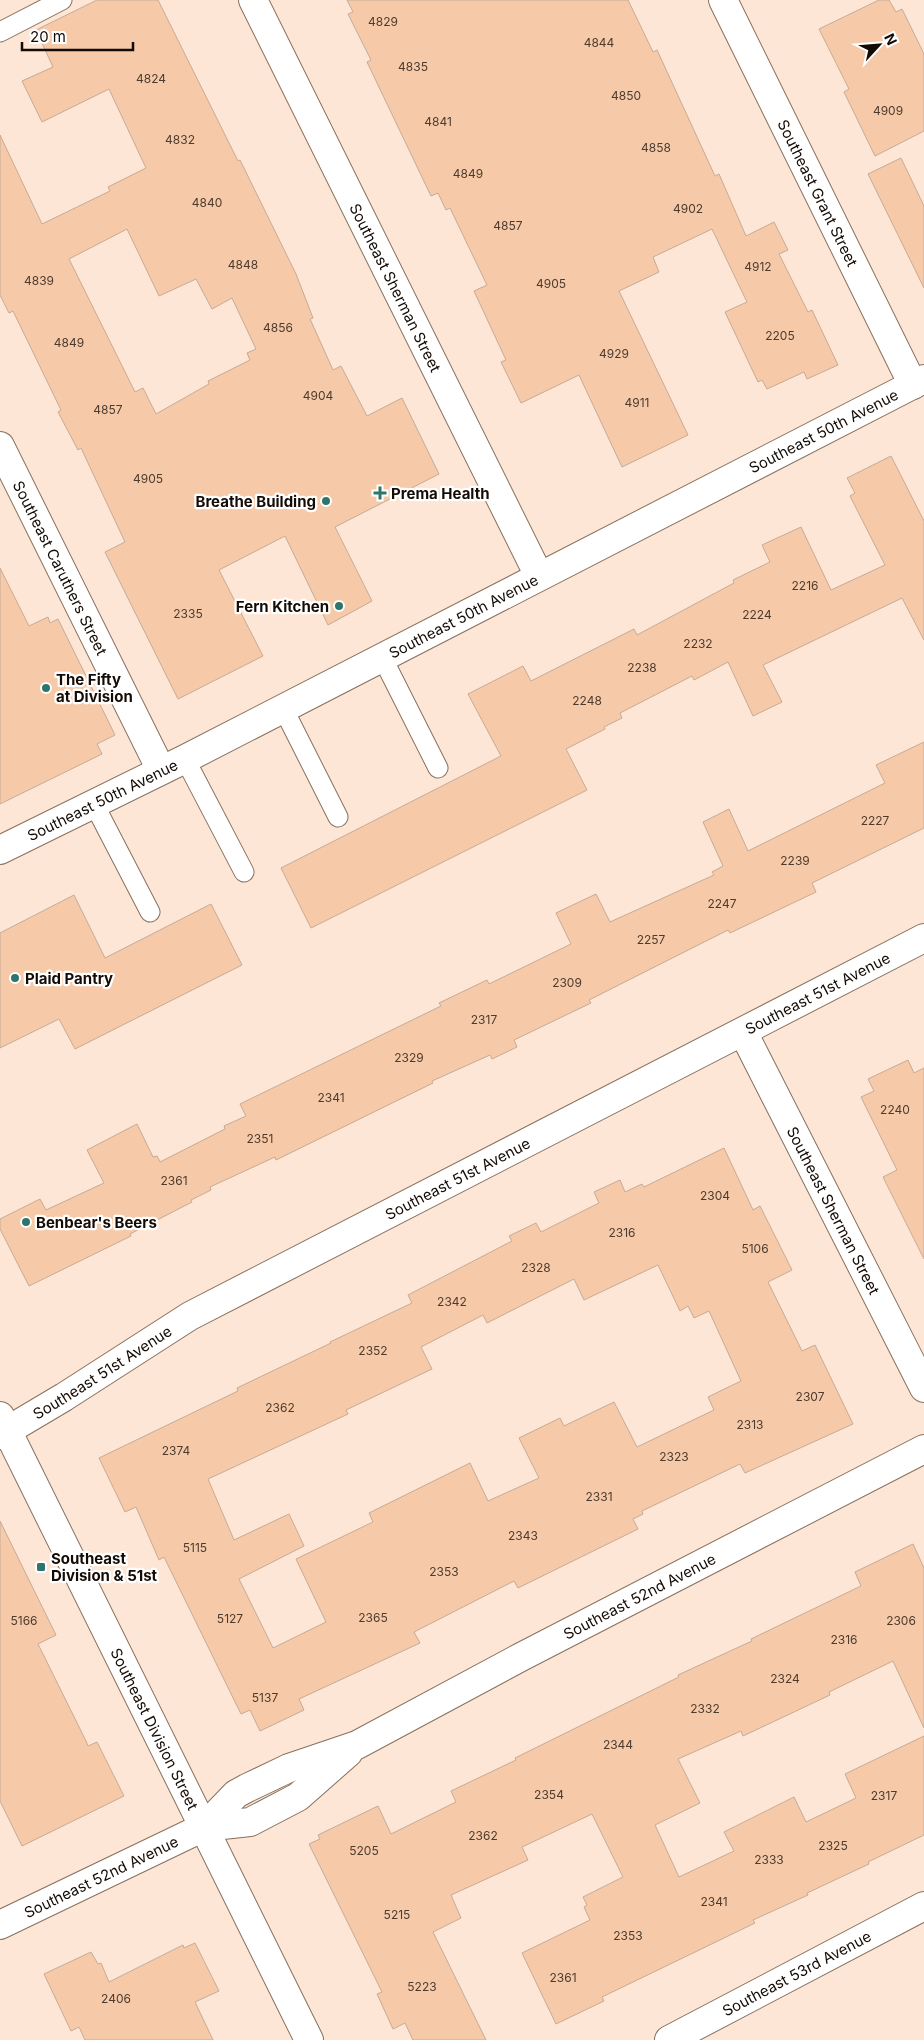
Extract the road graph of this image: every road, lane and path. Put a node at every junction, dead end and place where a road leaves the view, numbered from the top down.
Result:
1 (62, 0) edge
2 (253, 0) edge
3 (723, 0) edge
4 (0, 32) edge
5 (919, 382) edge
6 (0, 446) edge
7 (539, 576) junction
8 (382, 657) junction
9 (282, 708) junction
10 (173, 765) junction
11 (438, 768) dead end
12 (94, 804) junction
13 (338, 817) dead end
14 (0, 850) edge
15 (244, 872) dead end
16 (150, 912) dead end
17 (924, 938) edge
18 (743, 1032) junction
19 (924, 1388) edge
20 (2, 1427) edge
21 (924, 1449) edge
22 (204, 1827) junction
23 (924, 1906) edge
24 (0, 1925) edge
25 (310, 2040) edge
26 (669, 2040) edge

1 - 4 lane
2 - 7 street, Southeast Sherman Street
3 - 5 street, Southeast Grant Street
5 - 7 street, Southeast 50th Avenue
6 - 10 street, Southeast Caruthers Street
7 - 8 street, Southeast 50th Avenue
8 - 9 street, Southeast 50th Avenue
8 - 11 lane
9 - 10 street, Southeast 50th Avenue
9 - 13 lane
10 - 12 street, Southeast 50th Avenue
10 - 15 lane
12 - 14 street, Southeast 50th Avenue
12 - 16 lane
17 - 18 street, Southeast 51st Avenue
18 - 19 street, Southeast Sherman Street
18 - 20 street, Southeast 51st Avenue
20 - 22 street, Southeast Division Street
21 - 22 street, Southeast 52nd Avenue
22 - 24 street, Southeast 52nd Avenue
22 - 25 street, Southeast Division Street
23 - 26 street, Southeast 53rd Avenue

